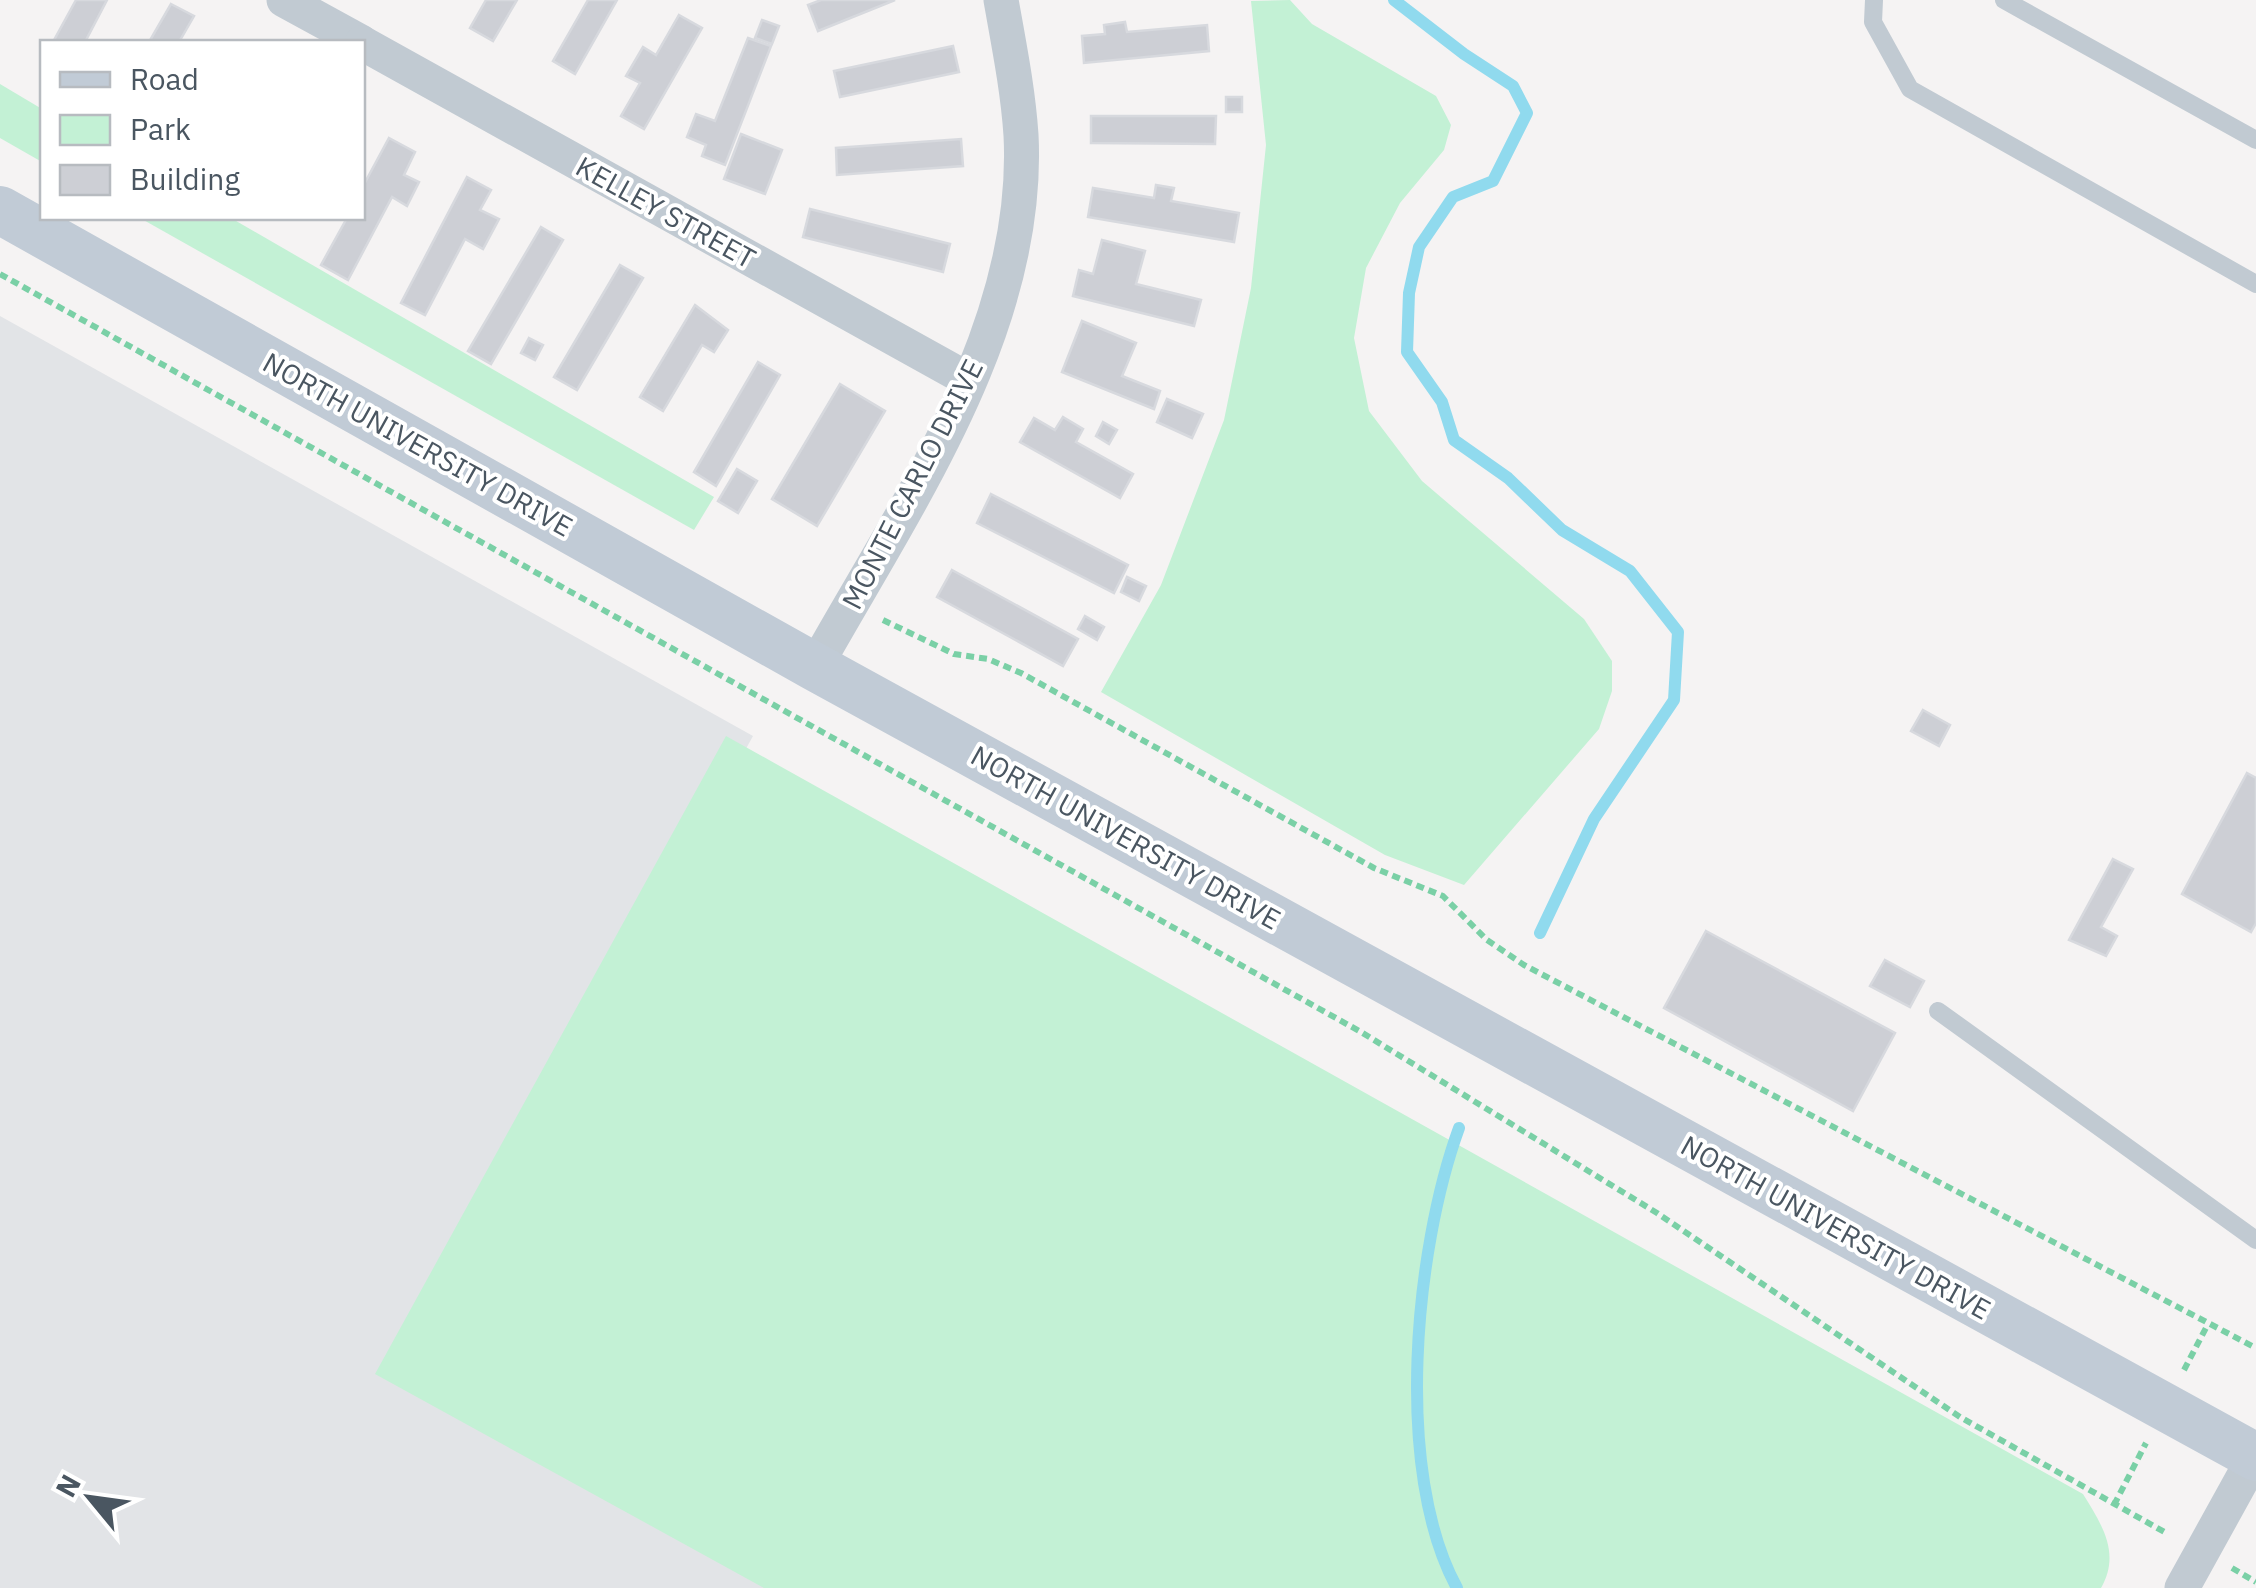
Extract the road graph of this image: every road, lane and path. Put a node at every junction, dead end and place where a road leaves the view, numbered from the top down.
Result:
1 (284, 0) edge
2 (1001, 0) edge
3 (1874, 0) edge
4 (2004, 0) edge
5 (357, 40) edge
6 (365, 45) edge
7 (2256, 140) edge
8 (0, 210) edge
9 (0, 274) edge
10 (2256, 284) edge
11 (969, 380) junction
12 (851, 603) junction
13 (816, 667) junction
14 (1938, 1011) dead end
15 (2256, 1240) edge
16 (2256, 1348) edge
17 (2256, 1456) edge
18 (2114, 1504) dead end
19 (2182, 1588) edge

1 - 5 street, KELLEY STREET
2 - 11 street, MONTE CARLO DRIVE
3 - 10 lane
4 - 7 lane
6 - 11 street, KELLEY STREET
8 - 13 main road, NORTH UNIVERSITY DRIVE
9 - 18 path
11 - 12 street, MONTE CARLO DRIVE
12 - 13 street, MONTE CARLO DRIVE
12 - 16 path
13 - 17 main road, NORTH UNIVERSITY DRIVE
14 - 15 lane
17 - 19 street

